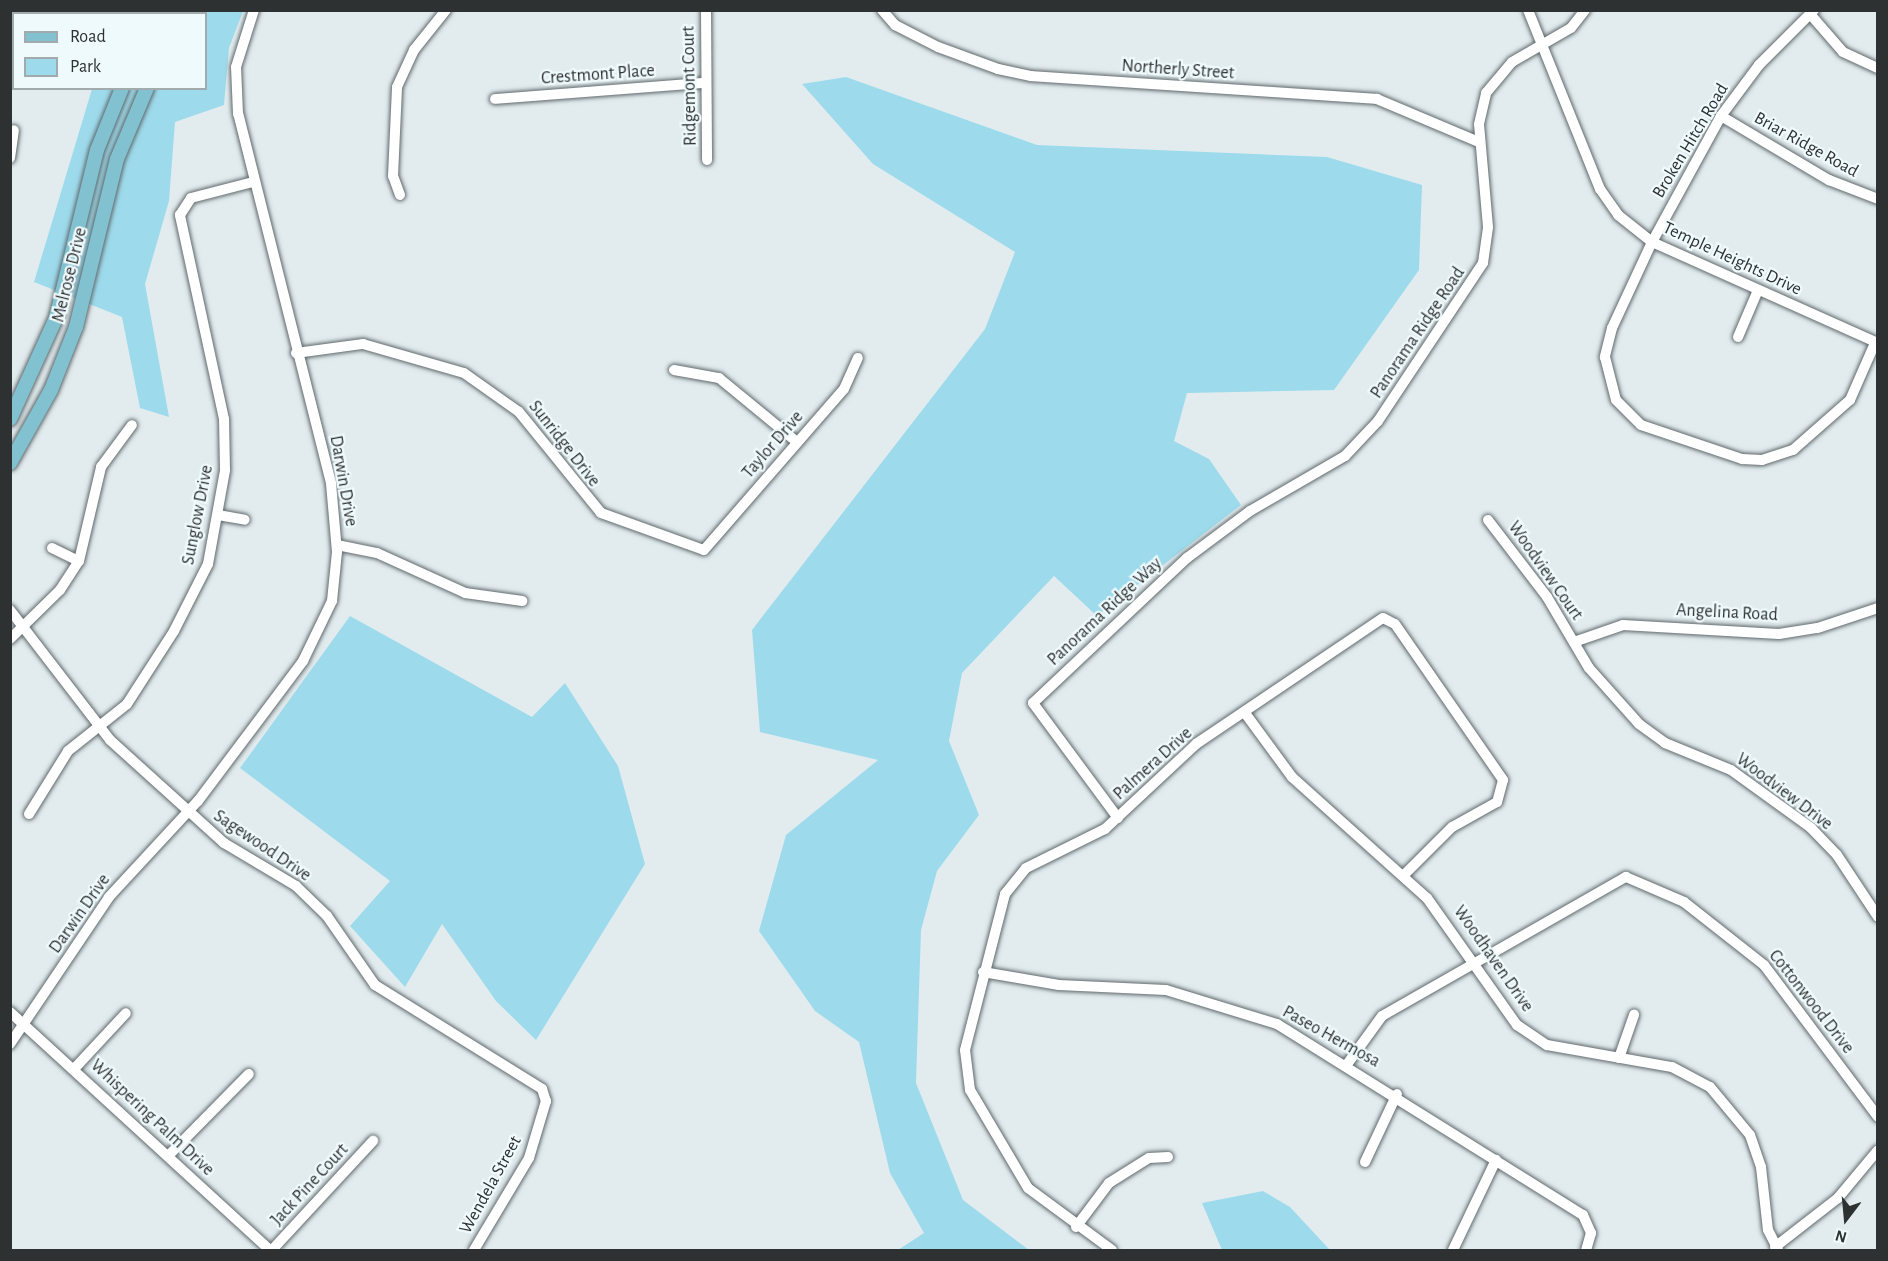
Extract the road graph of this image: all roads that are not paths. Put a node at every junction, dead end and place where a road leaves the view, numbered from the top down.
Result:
1 (254, 10) edge
2 (446, 10) edge
3 (706, 10) edge
4 (882, 10) edge
5 (1528, 10) edge
6 (1585, 10) edge
7 (1812, 12) edge
8 (1546, 44) junction
9 (1878, 68) edge
10 (704, 83) junction
11 (121, 90) edge
12 (146, 90) edge
13 (495, 99) dead end
14 (1721, 116) junction
15 (14, 130) dead end
16 (1479, 142) junction
17 (10, 158) edge
18 (707, 160) dead end
19 (253, 182) junction
20 (400, 195) dead end
21 (1878, 200) edge
22 (1652, 242) junction
23 (1758, 290) junction
24 (1738, 337) dead end
25 (1876, 343) edge
26 (296, 352) junction
27 (858, 358) dead end
28 (674, 370) dead end
29 (10, 419) edge
30 (132, 424) dead end
31 (797, 442) junction
32 (10, 463) edge
33 (1250, 511) joint
34 (218, 515) junction
35 (245, 520) dead end
36 (1488, 520) dead end
37 (337, 545) junction
38 (52, 548) dead end
39 (704, 550) joint
40 (79, 561) junction
41 (522, 601) dead end
42 (1878, 608) edge
43 (10, 610) edge
44 (25, 625) junction
45 (10, 639) edge
46 (1574, 642) junction
47 (1245, 713) junction
48 (99, 727) junction
49 (187, 813) junction
50 (29, 814) dead end
51 (1118, 818) junction
52 (1402, 876) junction
53 (1878, 917) edge
54 (1474, 960) junction
55 (983, 972) junction
56 (10, 1012) edge
57 (126, 1013) dead end
58 (1634, 1015) dead end
59 (25, 1024) junction
60 (10, 1044) edge
61 (1619, 1058) junction
62 (1348, 1063) junction
63 (74, 1069) junction
64 (249, 1074) dead end
65 (1397, 1094) junction
66 (546, 1101) joint
67 (1878, 1117) edge
68 (373, 1141) dead end
69 (1878, 1150) edge
70 (168, 1156) junction
71 (1168, 1156) dead end
72 (1496, 1160) junction
73 (1365, 1162) dead end
74 (1076, 1227) junction
75 (1776, 1249) edge
76 (271, 1251) edge
77 (474, 1251) edge
78 (1112, 1251) edge
79 (1453, 1251) edge
80 (1586, 1251) edge

1 - 19 street, Darwin Drive
2 - 20 street
3 - 10 street, Ridgemont Court
4 - 16 street, Northerly Street
5 - 8 street, Temple Heights Drive
6 - 8 street, Panorama Ridge Road
7 - 9 street
7 - 14 street, Broken Hitch Road
8 - 16 street, Panorama Ridge Road
8 - 22 street, Temple Heights Drive
10 - 13 street, Crestmont Place
10 - 18 street, Ridgemont Court
11 - 29 main road, Melrose Drive
12 - 32 main road, Melrose Drive
14 - 21 street, Briar Ridge Road
14 - 22 street, Broken Hitch Road
15 - 17 street
16 - 33 street, Panorama Ridge Road
19 - 26 street, Darwin Drive
19 - 34 street, Sunglow Drive
22 - 23 street, Temple Heights Drive
22 - 25 street, Broken Hitch Road
23 - 24 street
23 - 25 street, Temple Heights Drive
26 - 37 street, Darwin Drive
26 - 39 street, Sunridge Drive
27 - 31 street, Taylor Drive
28 - 31 street
30 - 40 street
31 - 39 street, Taylor Drive
33 - 51 street, Panorama Ridge Way
34 - 35 street
34 - 48 street, Sunglow Drive
36 - 46 street, Woodview Court
37 - 41 street
37 - 49 street, Darwin Drive
38 - 40 street
40 - 44 street
42 - 46 street, Angelina Road
43 - 44 street, Sagewood Drive
44 - 45 street
44 - 48 street, Sagewood Drive
46 - 53 street, Woodview Drive
47 - 51 street, Palmera Drive
47 - 52 street, Woodhaven Drive
47 - 52 street, Palmera Drive
48 - 49 street, Sagewood Drive
48 - 50 street, Sunglow Drive
49 - 59 street, Darwin Drive
49 - 66 street, Sagewood Drive
51 - 55 street, Palmera Drive
52 - 54 street, Woodhaven Drive
54 - 61 street, Woodhaven Drive
54 - 62 street, Cottonwood Drive
54 - 67 street, Cottonwood Drive
55 - 62 street, Paseo Hermosa
55 - 74 street, Palmera Drive
56 - 59 street, Whispering Palm Drive
57 - 63 street
58 - 61 street
59 - 60 street, Darwin Drive
59 - 63 street, Whispering Palm Drive
61 - 75 street, Woodhaven Drive
62 - 65 street, Paseo Hermosa
63 - 70 street, Whispering Palm Drive
64 - 70 street
65 - 72 street, Paseo Hermosa
65 - 73 street
66 - 77 street, Wendela Street
68 - 76 street, Jack Pine Court
69 - 75 street
70 - 76 street, Whispering Palm Drive
71 - 74 street
72 - 79 street
72 - 80 street, Paseo Hermosa
74 - 78 street, Palmera Drive

